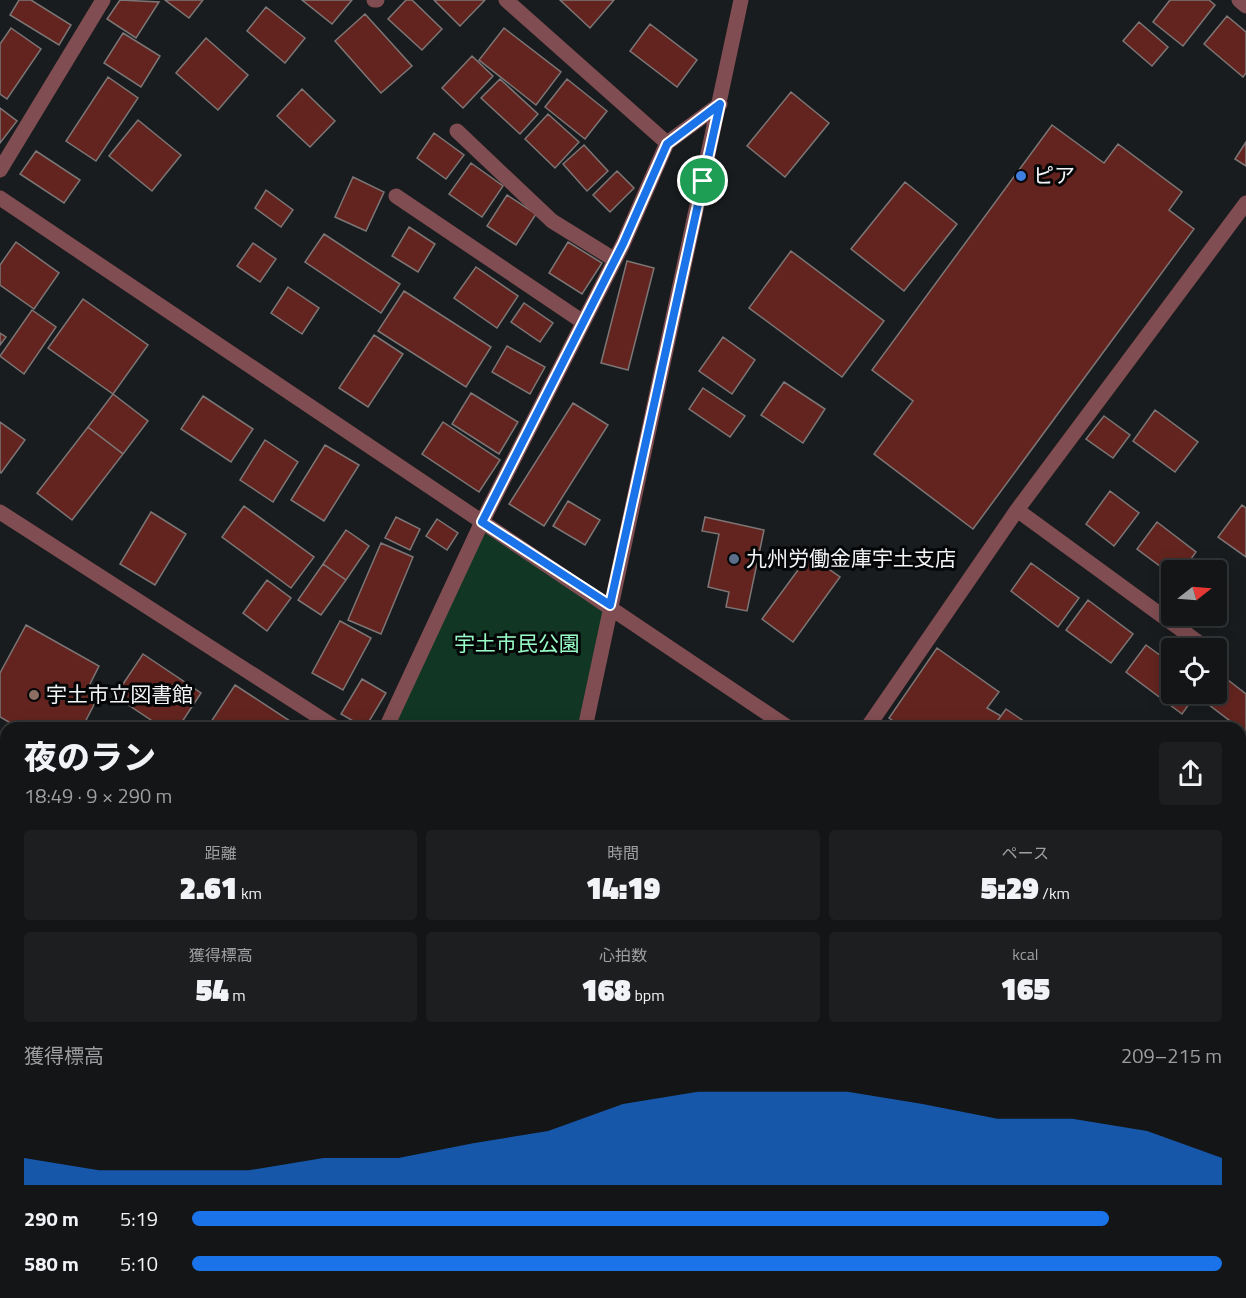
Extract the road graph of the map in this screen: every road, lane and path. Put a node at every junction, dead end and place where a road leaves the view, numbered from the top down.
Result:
1 (102, 0) edge
2 (506, 0) edge
3 (741, 0) edge
4 (1239, 0) edge
5 (1246, 6) edge
6 (720, 104) junction
7 (457, 130) dead end
8 (667, 144) junction
9 (0, 170) edge
10 (396, 196) dead end
11 (0, 198) edge
12 (1246, 203) edge
13 (615, 260) junction
14 (583, 322) junction
15 (1017, 510) junction
16 (0, 512) edge
17 (482, 522) junction
18 (610, 605) junction
19 (1193, 638) edge
20 (327, 722) edge
21 (389, 722) edge
22 (586, 722) edge
23 (780, 722) edge
24 (871, 722) edge

1 - 9 street
2 - 8 street
3 - 6 street
4 - 5 street
6 - 8 street
6 - 18 street
7 - 13 street
8 - 13 street
10 - 14 street
11 - 17 street
12 - 15 street
13 - 14 street
14 - 17 street
15 - 19 street
15 - 24 street
16 - 20 street
17 - 18 street
17 - 21 street
18 - 22 street
18 - 23 street

